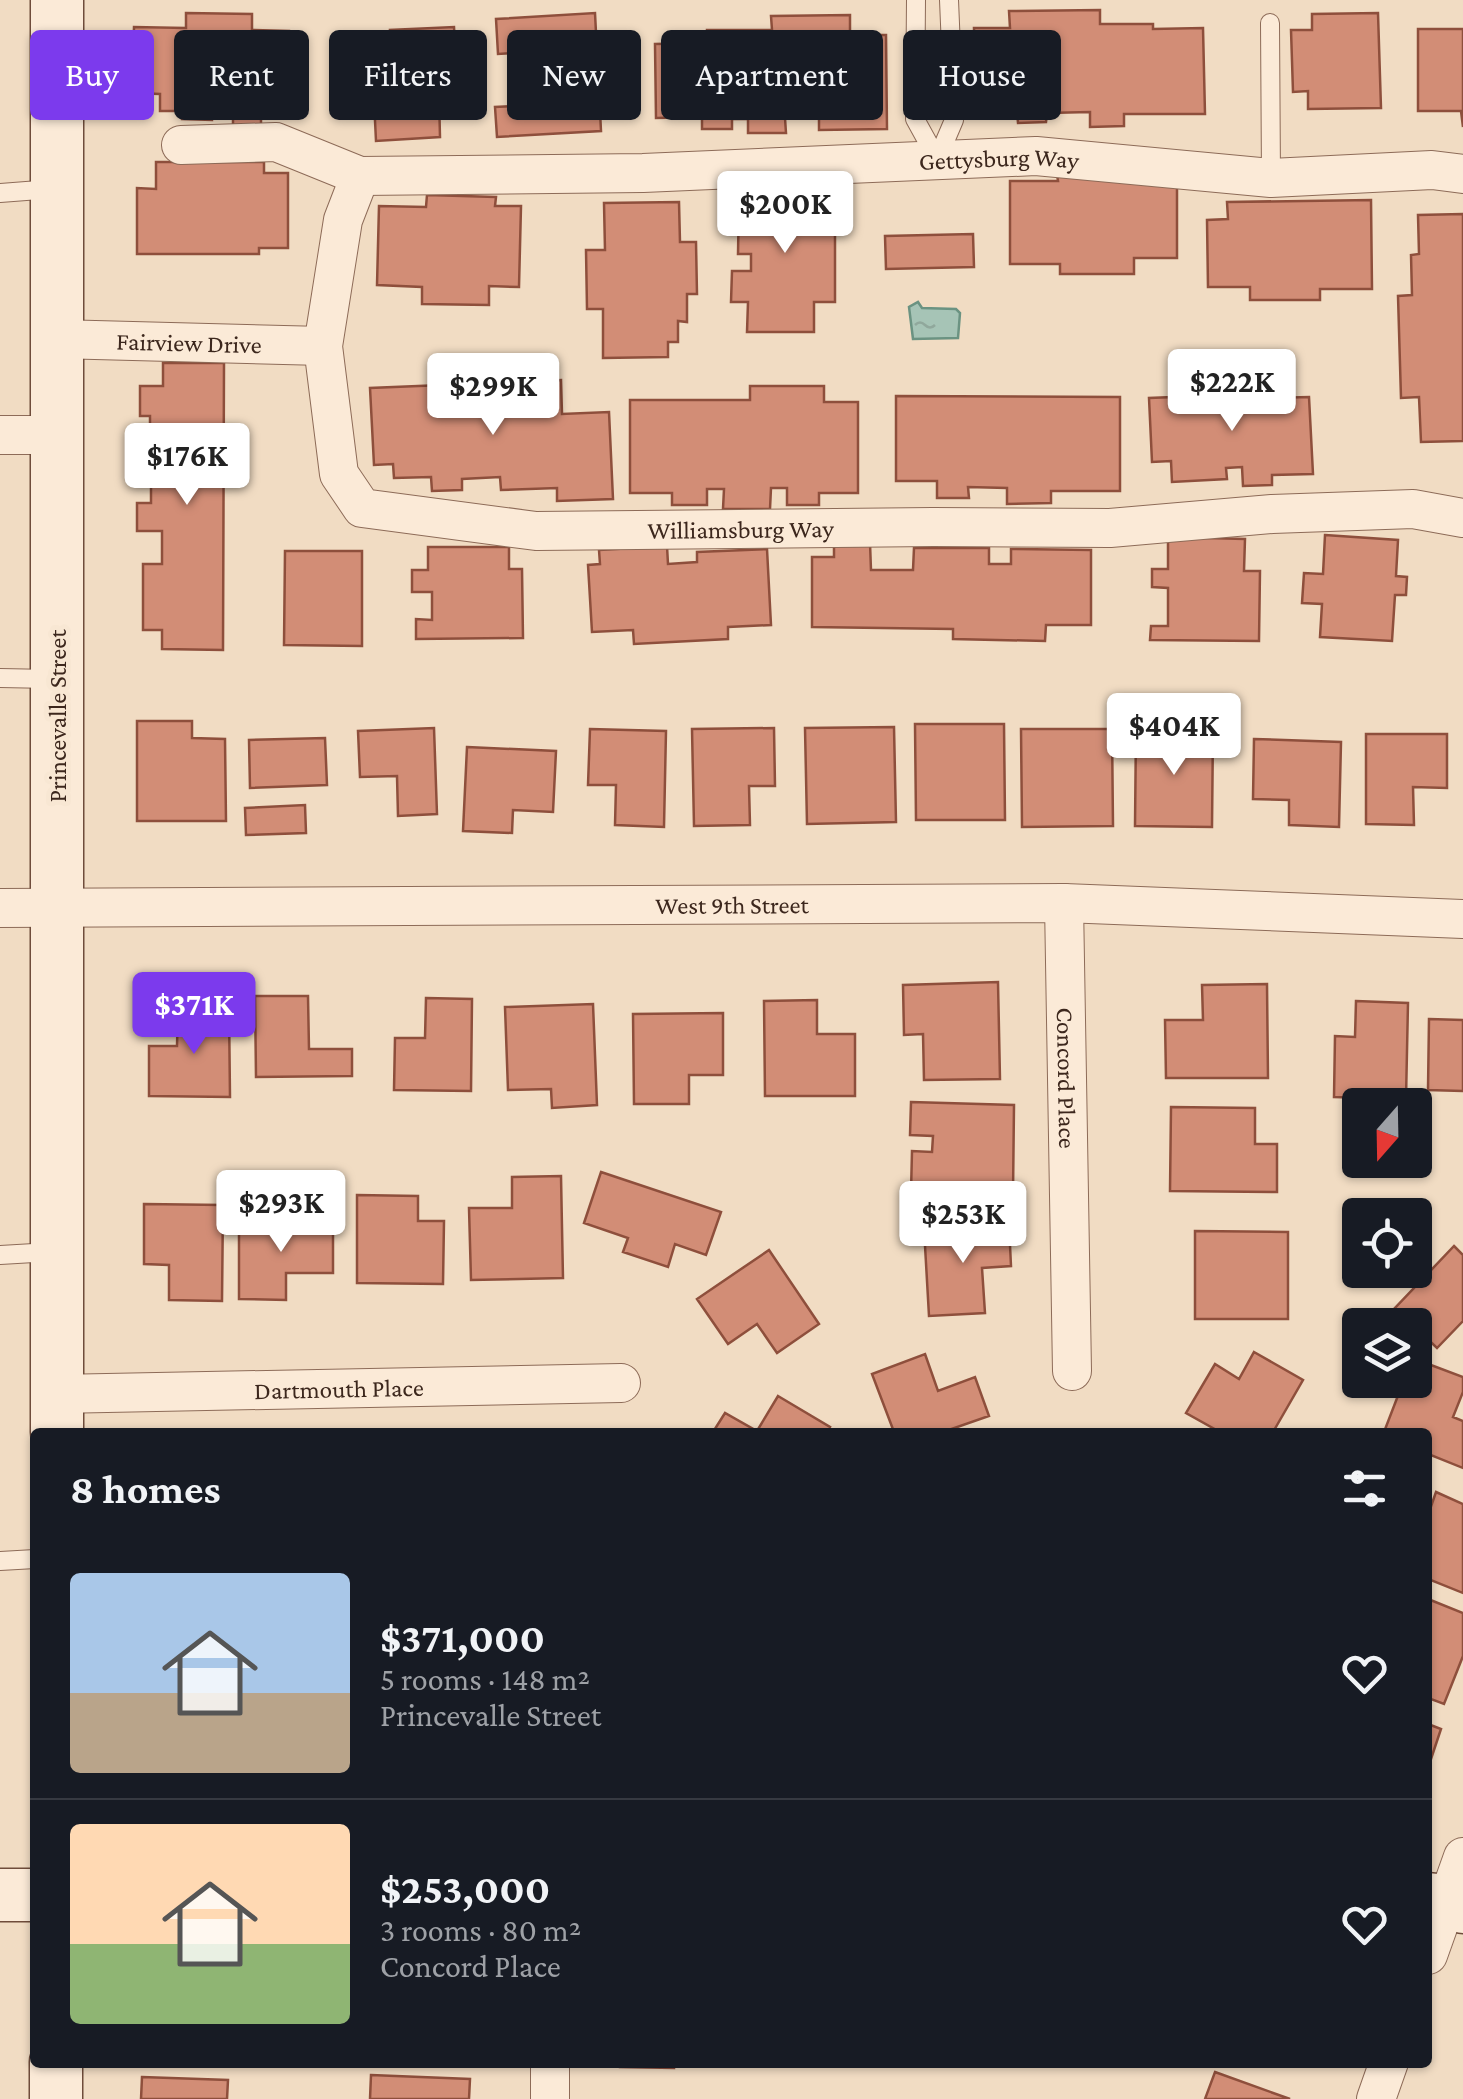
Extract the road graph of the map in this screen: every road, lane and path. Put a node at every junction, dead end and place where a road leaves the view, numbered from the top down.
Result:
1 (57, 0) edge
2 (916, 0) edge
3 (949, 0) edge
4 (1270, 23) dead end
5 (182, 145) dead end
6 (937, 160) junction
7 (1463, 174) edge
8 (360, 176) junction
9 (1271, 178) junction
10 (57, 188) junction
11 (0, 193) edge
12 (57, 339) junction
13 (323, 346) junction
14 (0, 435) edge
15 (58, 435) junction
16 (1463, 518) edge
17 (0, 678) edge
18 (57, 679) junction
19 (1064, 903) junction
20 (0, 908) edge
21 (57, 908) junction
22 (1463, 919) edge
23 (56, 1252) junction
24 (0, 1255) edge
25 (1072, 1371) dead end
26 (620, 1383) dead end
27 (57, 1413) edge
28 (30, 1559) edge
29 (0, 1561) edge
30 (1450, 1891) edge
31 (0, 1895) edge
32 (30, 1895) edge
33 (1432, 1944) edge
34 (56, 2068) edge
35 (550, 2068) edge
36 (1387, 2068) edge
37 (56, 2099) edge
38 (550, 2099) edge
39 (1376, 2099) edge

1 - 10 street, Princevalle Street
2 - 6 lane
3 - 6 lane
4 - 9 lane
5 - 8 street, Gettysburg Way
6 - 8 street, Gettysburg Way
6 - 9 street, Gettysburg Way
7 - 9 street, Gettysburg Way
8 - 13 street, Williamsburg Way
10 - 11 lane
10 - 12 street, Princevalle Street
12 - 13 street, Fairview Drive
12 - 15 street, Princevalle Street
13 - 16 street, Williamsburg Way
14 - 15 street
15 - 18 street, Princevalle Street
17 - 18 lane
18 - 21 street, Princevalle Street
19 - 21 street, West 9th Street
19 - 22 street, West 9th Street
19 - 25 street, Concord Place
20 - 21 street, West 9th Street
21 - 23 street, Princevalle Street
23 - 24 lane
23 - 27 street, Princevalle Street
26 - 27 street, Dartmouth Place
28 - 29 lane
30 - 33 street
31 - 32 street
34 - 37 street
35 - 38 street
36 - 39 street

